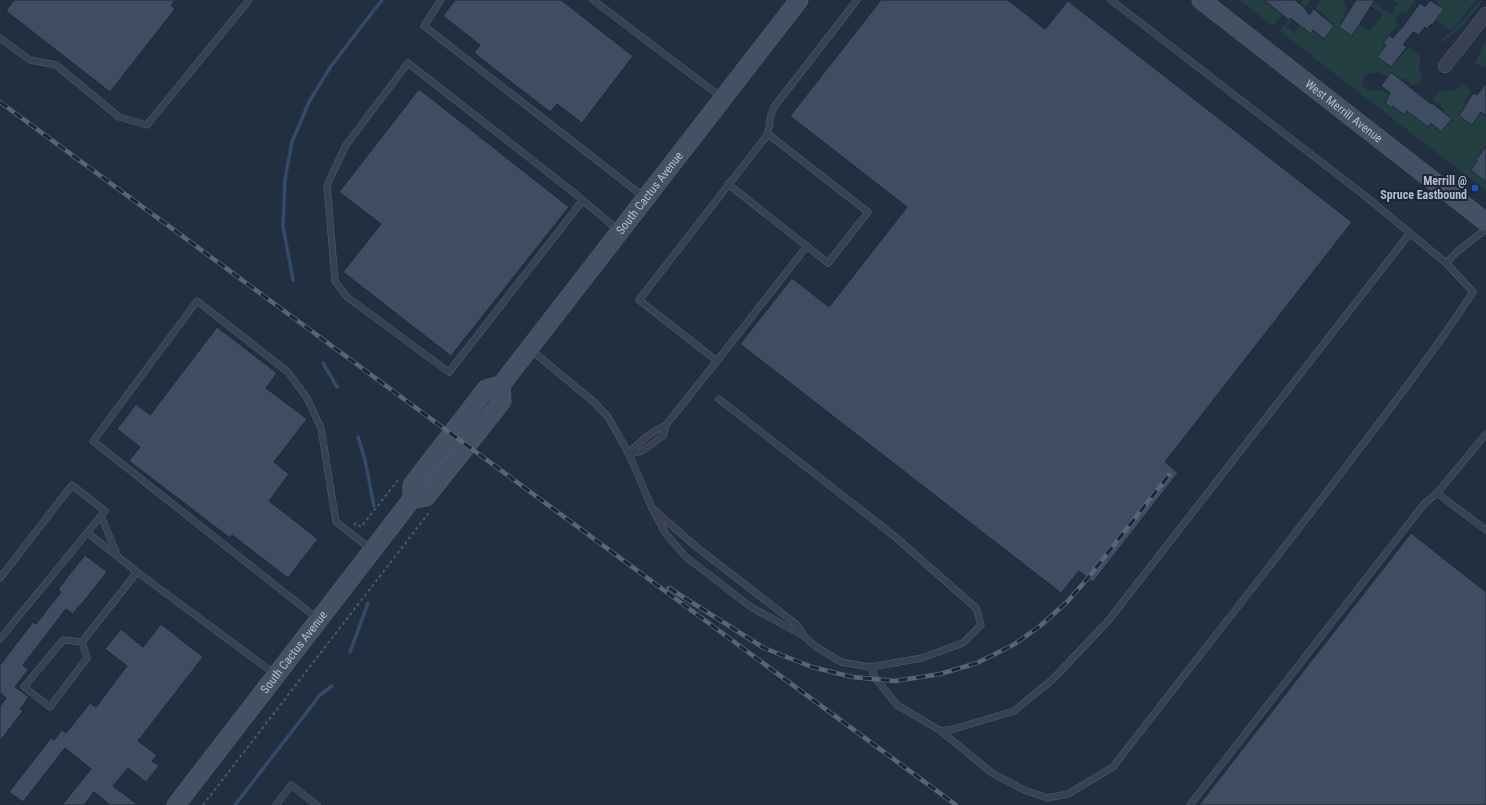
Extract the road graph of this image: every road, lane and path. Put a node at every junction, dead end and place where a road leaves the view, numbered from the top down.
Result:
1 (249, 0) edge
2 (441, 0) edge
3 (593, 0) edge
4 (799, 0) edge
5 (857, 0) edge
6 (1111, 0) edge
7 (1201, 0) edge
8 (1486, 14) edge
9 (0, 38) edge
10 (1445, 66) dead end
11 (723, 98) junction
12 (768, 134) junction
13 (728, 184) junction
14 (645, 198) junction
15 (583, 200) junction
16 (1486, 222) edge
17 (1486, 229) edge
18 (620, 230) junction
19 (1410, 233) junction
20 (807, 246) junction
21 (1446, 263) junction
22 (528, 348) junction
23 (716, 361) junction
24 (719, 399) dead end
25 (666, 425) junction
26 (1486, 434) edge
27 (629, 454) junction
28 (1437, 493) junction
29 (652, 508) junction
30 (432, 509) dead end
31 (101, 516) junction
32 (1486, 530) edge
33 (88, 532) junction
34 (372, 551) junction
35 (119, 559) junction
36 (137, 572) junction
37 (0, 578) edge
38 (319, 620) junction
39 (805, 637) junction
40 (0, 639) edge
41 (82, 642) junction
42 (870, 667) junction
43 (277, 676) junction
44 (941, 731) junction
45 (176, 805) edge
46 (203, 805) edge
47 (276, 805) edge
48 (317, 805) edge
49 (1190, 805) edge

1 - 9 lane
2 - 14 lane
3 - 11 lane
4 - 11 main road, South Cactus Avenue
5 - 12 lane
6 - 19 lane
7 - 16 main road, West Merrill Avenue
8 - 10 street
11 - 14 main road, South Cactus Avenue
12 - 13 lane
12 - 20 lane
13 - 20 lane
13 - 23 lane
14 - 18 main road, South Cactus Avenue
15 - 15 lane
15 - 18 lane
17 - 21 lane
18 - 22 main road, South Cactus Avenue
19 - 21 lane
19 - 44 lane
20 - 23 lane
21 - 44 lane
22 - 27 lane
22 - 34 main road, South Cactus Avenue
23 - 25 lane
24 - 42 lane
25 - 27 lane
25 - 27 lane
26 - 28 lane
27 - 29 lane
28 - 32 lane
28 - 49 lane
29 - 39 lane
29 - 39 lane
30 - 46 path
31 - 33 lane
31 - 35 lane
31 - 37 lane
33 - 35 lane
33 - 40 lane
34 - 38 main road, South Cactus Avenue
34 - 38 lane
35 - 36 lane
36 - 41 lane
36 - 43 lane
38 - 43 main road, South Cactus Avenue
39 - 42 lane
41 - 41 lane
42 - 44 lane
43 - 45 main road, South Cactus Avenue
47 - 48 lane

